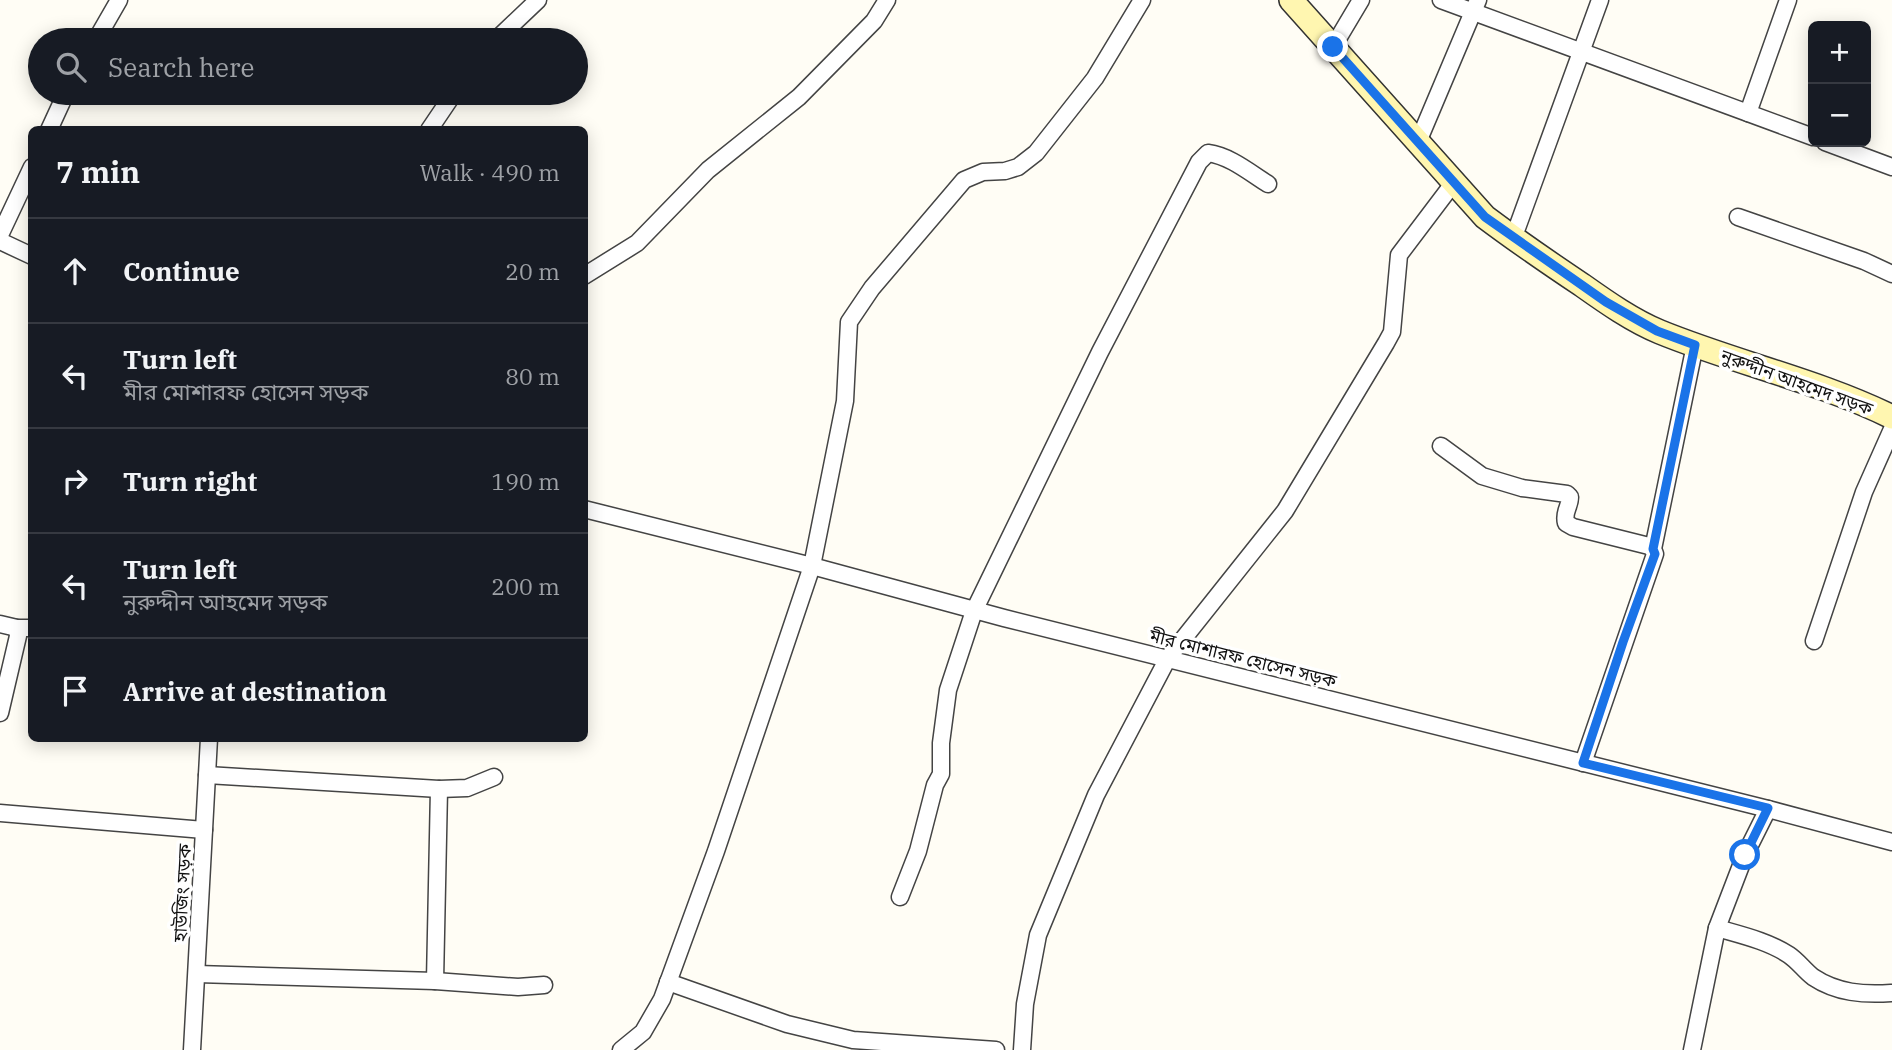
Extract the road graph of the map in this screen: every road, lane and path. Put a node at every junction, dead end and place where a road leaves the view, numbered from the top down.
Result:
1 (119, 0) edge
2 (538, 0) edge
3 (887, 0) edge
4 (1142, 0) edge
5 (1291, 0) edge
6 (1361, 0) edge
7 (1441, 0) edge
8 (1600, 0) edge
9 (1788, 0) edge
10 (1475, 6) edge
11 (103, 28) edge
12 (509, 28) edge
13 (1333, 47) junction
14 (1581, 50) junction
15 (60, 105) edge
16 (446, 105) edge
17 (1748, 113) junction
18 (51, 126) edge
19 (432, 126) edge
20 (1808, 135) edge
21 (1418, 142) junction
22 (1838, 147) edge
23 (1892, 167) edge
24 (28, 176) edge
25 (1455, 181) junction
26 (1268, 184) dead end
27 (1738, 217) dead end
28 (0, 235) edge
29 (1513, 239) junction
30 (0, 241) edge
31 (28, 254) edge
32 (588, 274) edge
33 (1892, 274) edge
34 (1695, 345) junction
35 (1892, 417) edge
36 (1892, 429) edge
37 (1441, 446) dead end
38 (588, 510) edge
39 (1653, 549) junction
40 (812, 566) junction
41 (974, 611) junction
42 (0, 624) edge
43 (24, 628) edge
44 (1814, 641) dead end
45 (1168, 658) junction
46 (0, 713) edge
47 (209, 742) edge
48 (1583, 763) junction
49 (207, 775) junction
50 (494, 776) dead end
51 (439, 789) junction
52 (1768, 808) junction
53 (0, 813) edge
54 (204, 830) junction
55 (1892, 842) edge
56 (900, 897) dead end
57 (1717, 928) junction
58 (197, 974) junction
59 (435, 981) junction
60 (668, 982) junction
61 (544, 985) dead end
62 (1891, 993) edge
63 (191, 1050) edge
64 (621, 1050) edge
65 (996, 1050) edge
66 (1022, 1050) edge
67 (1692, 1050) edge

1 - 11 street
2 - 12 street
3 - 32 street
4 - 40 street
5 - 13 main road, নুরুদ্দীন আহমেদ সড়ক
6 - 13 street
7 - 10 street
8 - 14 street
9 - 17 street
10 - 14 street
10 - 21 street
13 - 21 main road, নুরুদ্দীন আহমেদ সড়ক
14 - 17 street
14 - 29 street
15 - 18 street
16 - 19 street
17 - 20 street
21 - 25 main road, নুরুদ্দীন আহমেদ সড়ক
22 - 23 street
24 - 28 street
25 - 29 main road, নুরুদ্দীন আহমেদ সড়ক
25 - 45 street
26 - 41 street
27 - 33 street
29 - 34 main road, নুরুদ্দীন আহমেদ সড়ক
30 - 31 street
34 - 35 main road, নুরুদ্দীন আহমেদ সড়ক
34 - 39 street
36 - 44 street
37 - 39 street
38 - 40 street, মীর মোশারফ হোসেন সড়ক
39 - 48 street
40 - 41 street, মীর মোশারফ হোসেন সড়ক
40 - 60 street
41 - 45 street, মীর মোশারফ হোসেন সড়ক
41 - 56 street
42 - 43 street
43 - 46 street
45 - 48 street, মীর মোশারফ হোসেন সড়ক
45 - 66 street
47 - 49 street, হাউজিং সড়ক
48 - 52 street, মীর মোশারফ হোসেন সড়ক
49 - 51 street
49 - 54 street, হাউজিং সড়ক
50 - 51 street
51 - 59 street
52 - 55 street, মীর মোশারফ হোসেন সড়ক
52 - 57 street
53 - 54 street
54 - 58 street, হাউজিং সড়ক
57 - 62 street
57 - 67 street
58 - 59 street
58 - 63 street, হাউজিং সড়ক
59 - 61 street
60 - 64 street
60 - 65 street

